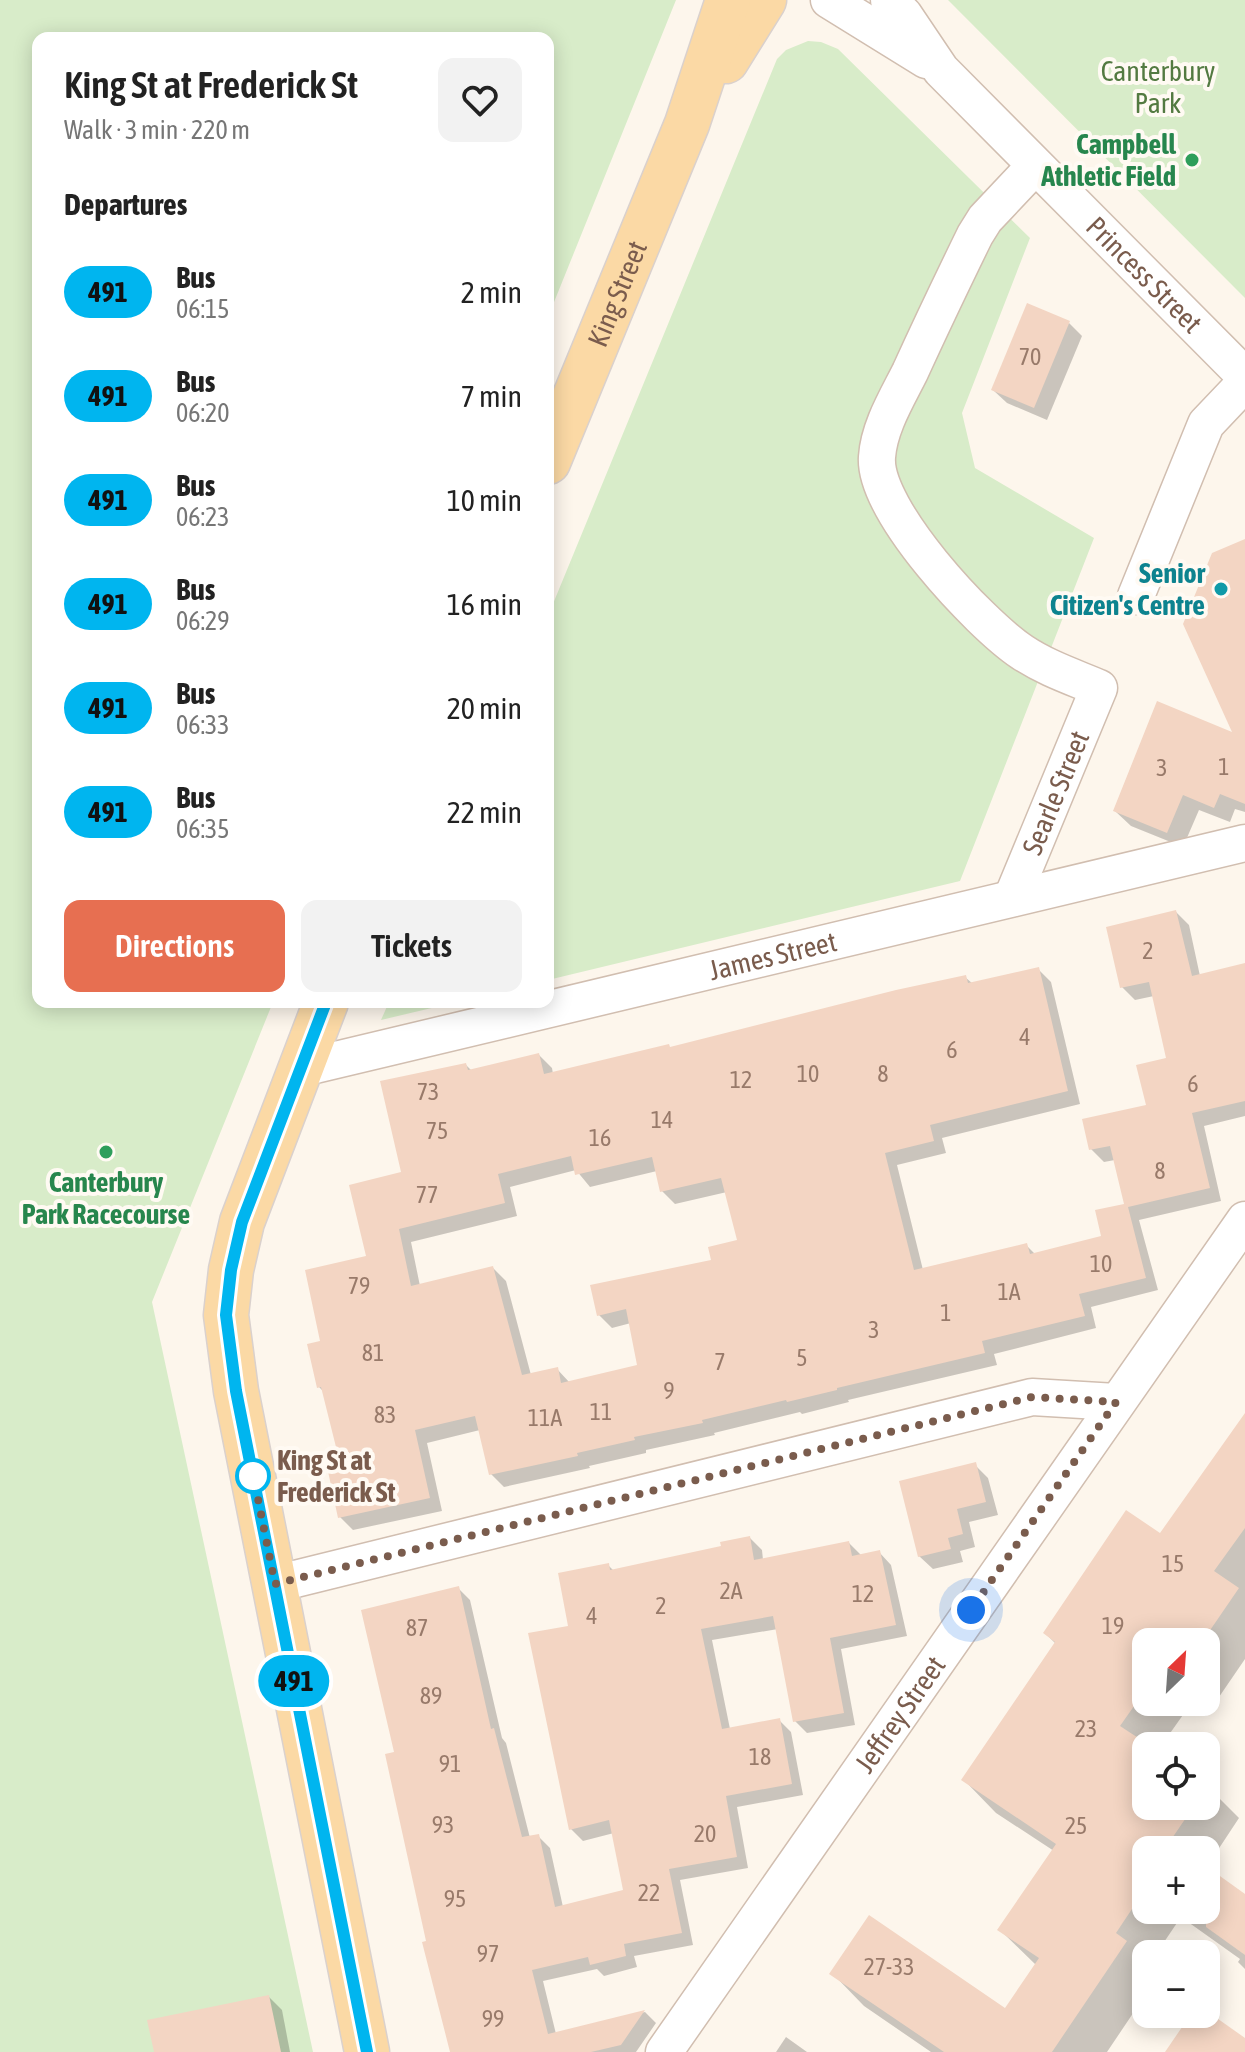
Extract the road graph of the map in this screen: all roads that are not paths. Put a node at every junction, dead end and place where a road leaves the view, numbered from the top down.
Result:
1 (728, 0) edge
2 (764, 0) edge
3 (829, 0) edge
4 (889, 0) edge
5 (941, 70) junction
6 (687, 124) junction
7 (1035, 166) junction
8 (1245, 376) edge
9 (1245, 383) edge
10 (554, 447) edge
11 (1136, 596) dead end
12 (1245, 843) edge
13 (1012, 898) junction
14 (323, 1008) edge
15 (553, 1008) edge
16 (554, 1008) edge
17 (298, 1069) junction
18 (1245, 1220) edge
19 (1116, 1402) junction
20 (275, 1584) junction
21 (367, 2052) edge
22 (664, 2052) edge

1 - 6 main road, King Street
2 - 6 main road, King Street
3 - 5 street, Princess Street
4 - 5 street, Princess Street
5 - 7 street, Princess Street
6 - 10 main road, King Street
7 - 8 street, Princess Street
7 - 13 street, Searle Street
9 - 11 street
12 - 13 street, James Street
13 - 16 street, James Street
14 - 17 main road
15 - 17 street, James Street
17 - 20 main road
18 - 19 street, Jeffrey Street
19 - 20 street
19 - 22 street, Jeffrey Street
20 - 21 main road

